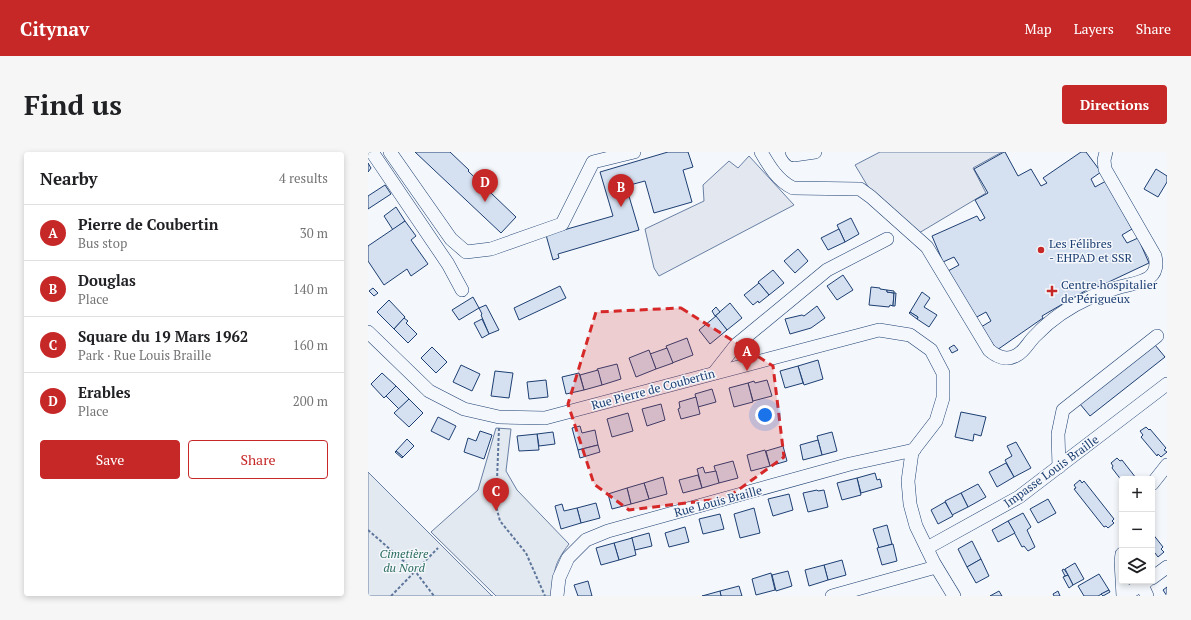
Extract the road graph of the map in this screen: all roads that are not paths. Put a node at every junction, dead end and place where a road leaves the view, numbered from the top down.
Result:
1 (372, 152) edge
2 (390, 152) edge
3 (634, 152) edge
4 (761, 152) edge
5 (792, 152) edge
6 (815, 152) edge
7 (1106, 152) edge
8 (887, 239) dead end
9 (462, 290) dead end
10 (368, 332) edge
11 (1157, 336) dead end
12 (714, 373) junction
13 (1167, 384) edge
14 (914, 450) junction
15 (1167, 465) edge
16 (1059, 467) junction
17 (1155, 480) edge
18 (927, 548) junction
19 (936, 567) junction
20 (1167, 567) edge
21 (1122, 584) edge
22 (1147, 585) edge
23 (557, 596) edge
24 (832, 596) edge
25 (954, 596) edge
26 (1123, 596) edge

1 - 9 street
2 - 3 street
4 - 7 street
5 - 6 street
8 - 12 street
10 - 12 street, Rue Pierre de Coubertin
11 - 16 street
12 - 14 street, Rue Pierre de Coubertin
13 - 16 street, Impasse Louis Braille
14 - 18 street, Rue Pierre de Coubertin
14 - 23 street, Rue Louis Braille
15 - 17 street
16 - 18 street, Impasse Louis Braille
18 - 19 street, Rue Pierre de Coubertin
19 - 24 street
19 - 25 street, Rue Pierre de Coubertin
20 - 22 street
21 - 26 street
22 - 26 street

